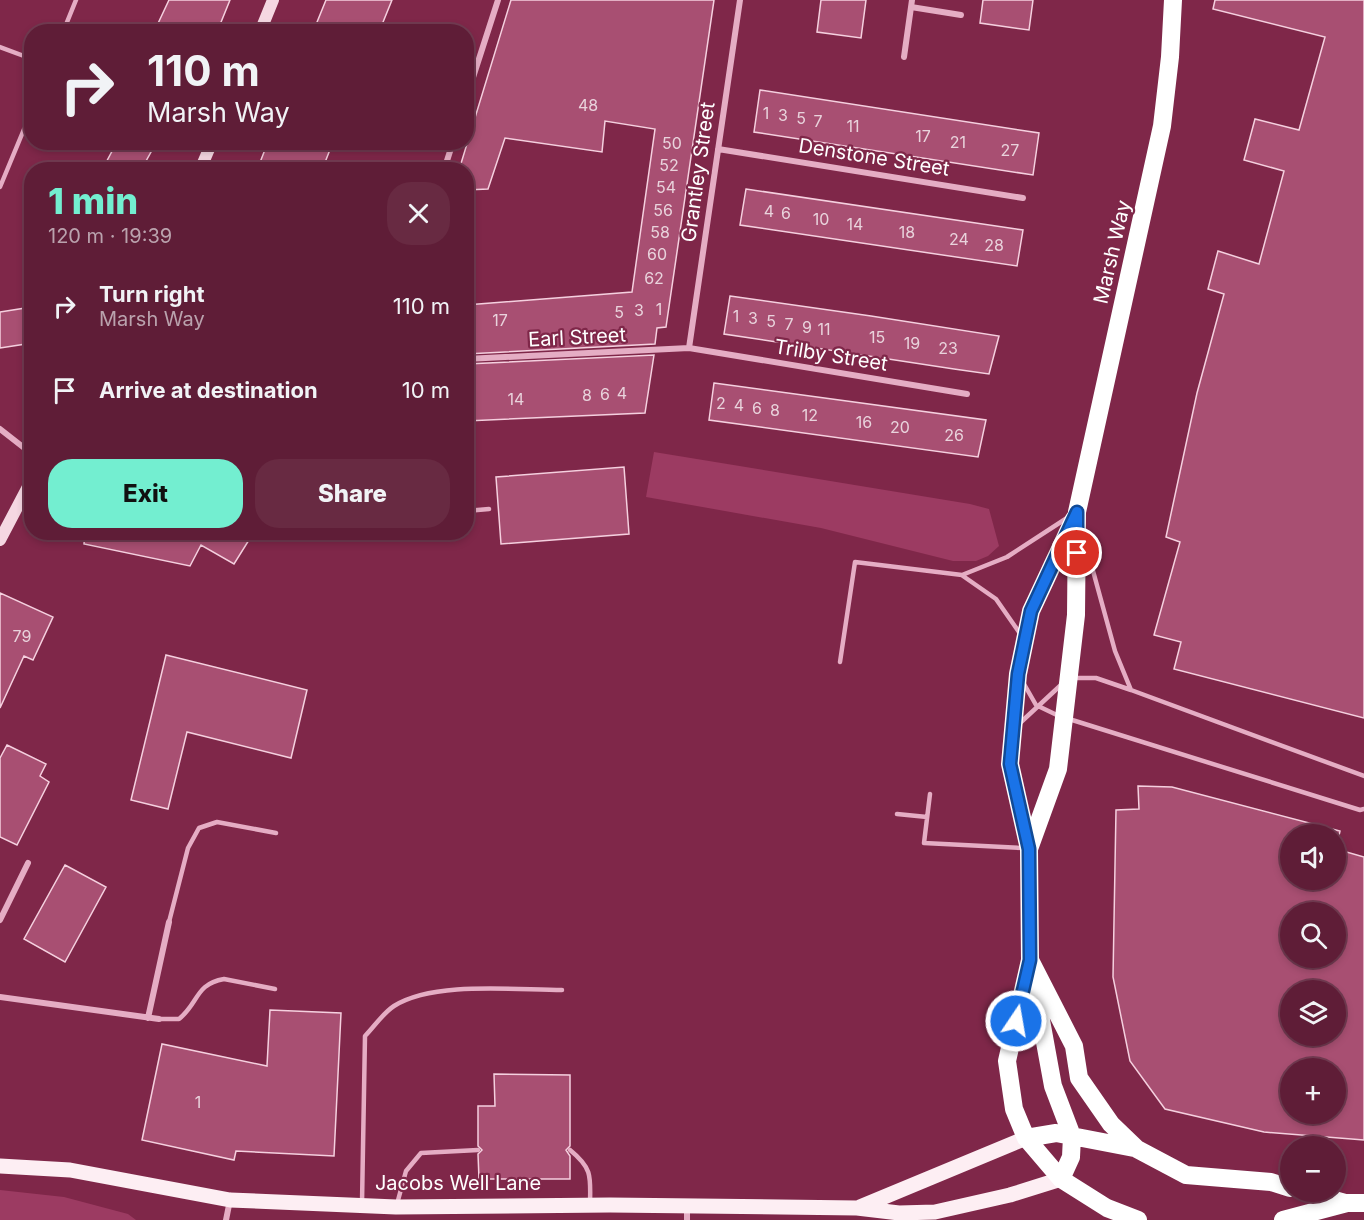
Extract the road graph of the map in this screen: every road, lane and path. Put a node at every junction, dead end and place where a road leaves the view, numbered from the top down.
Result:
1 (76, 0) edge
2 (273, 0) edge
3 (498, 0) edge
4 (740, 0) edge
5 (1173, 0) edge
6 (912, 3) edge
7 (961, 15) dead end
8 (66, 24) edge
9 (263, 24) edge
10 (0, 47) edge
11 (24, 56) edge
12 (904, 57) dead end
13 (474, 74) edge
14 (24, 129) edge
15 (718, 149) junction
16 (0, 187) edge
17 (1023, 198) dead end
18 (689, 348) junction
19 (474, 359) edge
20 (967, 394) dead end
21 (0, 429) edge
22 (24, 448) edge
23 (24, 494) edge
24 (489, 509) dead end
25 (474, 510) edge
26 (1077, 512) junction
27 (0, 540) edge
28 (962, 575) junction
29 (1024, 640) junction
30 (840, 662) dead end
31 (1018, 674) junction
32 (1069, 678) junction
33 (1131, 690) junction
34 (1036, 705) junction
35 (1065, 718) junction
36 (1012, 731) junction
37 (1364, 776) edge
38 (930, 794) dead end
39 (1364, 809) edge
40 (897, 814) dead end
41 (927, 817) junction
42 (276, 833) dead end
43 (1029, 849) junction
44 (28, 863) dead end
45 (0, 920) edge
46 (169, 922) joint
47 (1030, 960) junction
48 (275, 989) dead end
49 (562, 990) dead end
50 (0, 997) edge
51 (148, 1018) junction
52 (159, 1019) joint
53 (1072, 1136) junction
54 (1026, 1138) junction
55 (1137, 1149) junction
56 (478, 1150) dead end
57 (570, 1150) dead end
58 (0, 1166) edge
59 (1061, 1179) junction
60 (1280, 1185) edge
61 (230, 1200) junction
62 (1355, 1203) edge
63 (362, 1206) junction
64 (590, 1206) junction
65 (396, 1207) junction
66 (857, 1208) junction
67 (687, 1214) edge
68 (226, 1220) edge
69 (1138, 1220) edge
70 (1283, 1220) edge

1 - 8 lane
2 - 9 street
3 - 13 street
4 - 15 street, Grantley Street
5 - 26 highway, Marsh Way
6 - 7 street
6 - 12 street
10 - 11 lane
14 - 16 lane
15 - 17 street, Denstone Street
15 - 18 street, Grantley Street
18 - 19 street, Earl Street
18 - 20 street, Trilby Street
21 - 22 street
23 - 27 street
24 - 25 lane
26 - 28 lane
26 - 29 highway, Marsh Way
26 - 32 highway, Marsh Way
26 - 33 lane
28 - 29 lane
28 - 30 lane
29 - 31 highway, Marsh Way
31 - 34 lane
31 - 36 highway, Marsh Way
32 - 33 lane
32 - 34 lane
32 - 35 highway, Marsh Way
33 - 37 lane
34 - 35 lane
34 - 36 lane
35 - 39 lane
35 - 43 highway, Marsh Way
36 - 43 highway, Marsh Way
38 - 41 lane
40 - 41 lane
41 - 43 lane
42 - 46 lane
43 - 47 highway, Marsh Way
44 - 45 street
46 - 51 street
47 - 53 highway
47 - 54 highway, Marsh Way
47 - 55 highway, Marsh Way
48 - 52 lane
49 - 63 lane
50 - 51 street
51 - 52 street
53 - 54 highway
53 - 55 highway
53 - 59 highway
54 - 59 highway
54 - 66 main road, Jacobs Well Lane
55 - 60 highway
56 - 65 lane
57 - 64 lane
58 - 61 main road, Jacobs Well Lane
59 - 66 main road, Jacobs Well Lane
59 - 69 highway
61 - 63 main road, Jacobs Well Lane
61 - 68 street
62 - 70 highway
63 - 65 main road, Jacobs Well Lane
64 - 65 main road, Jacobs Well Lane
64 - 67 main road, Jacobs Well Lane
66 - 67 main road, Jacobs Well Lane

